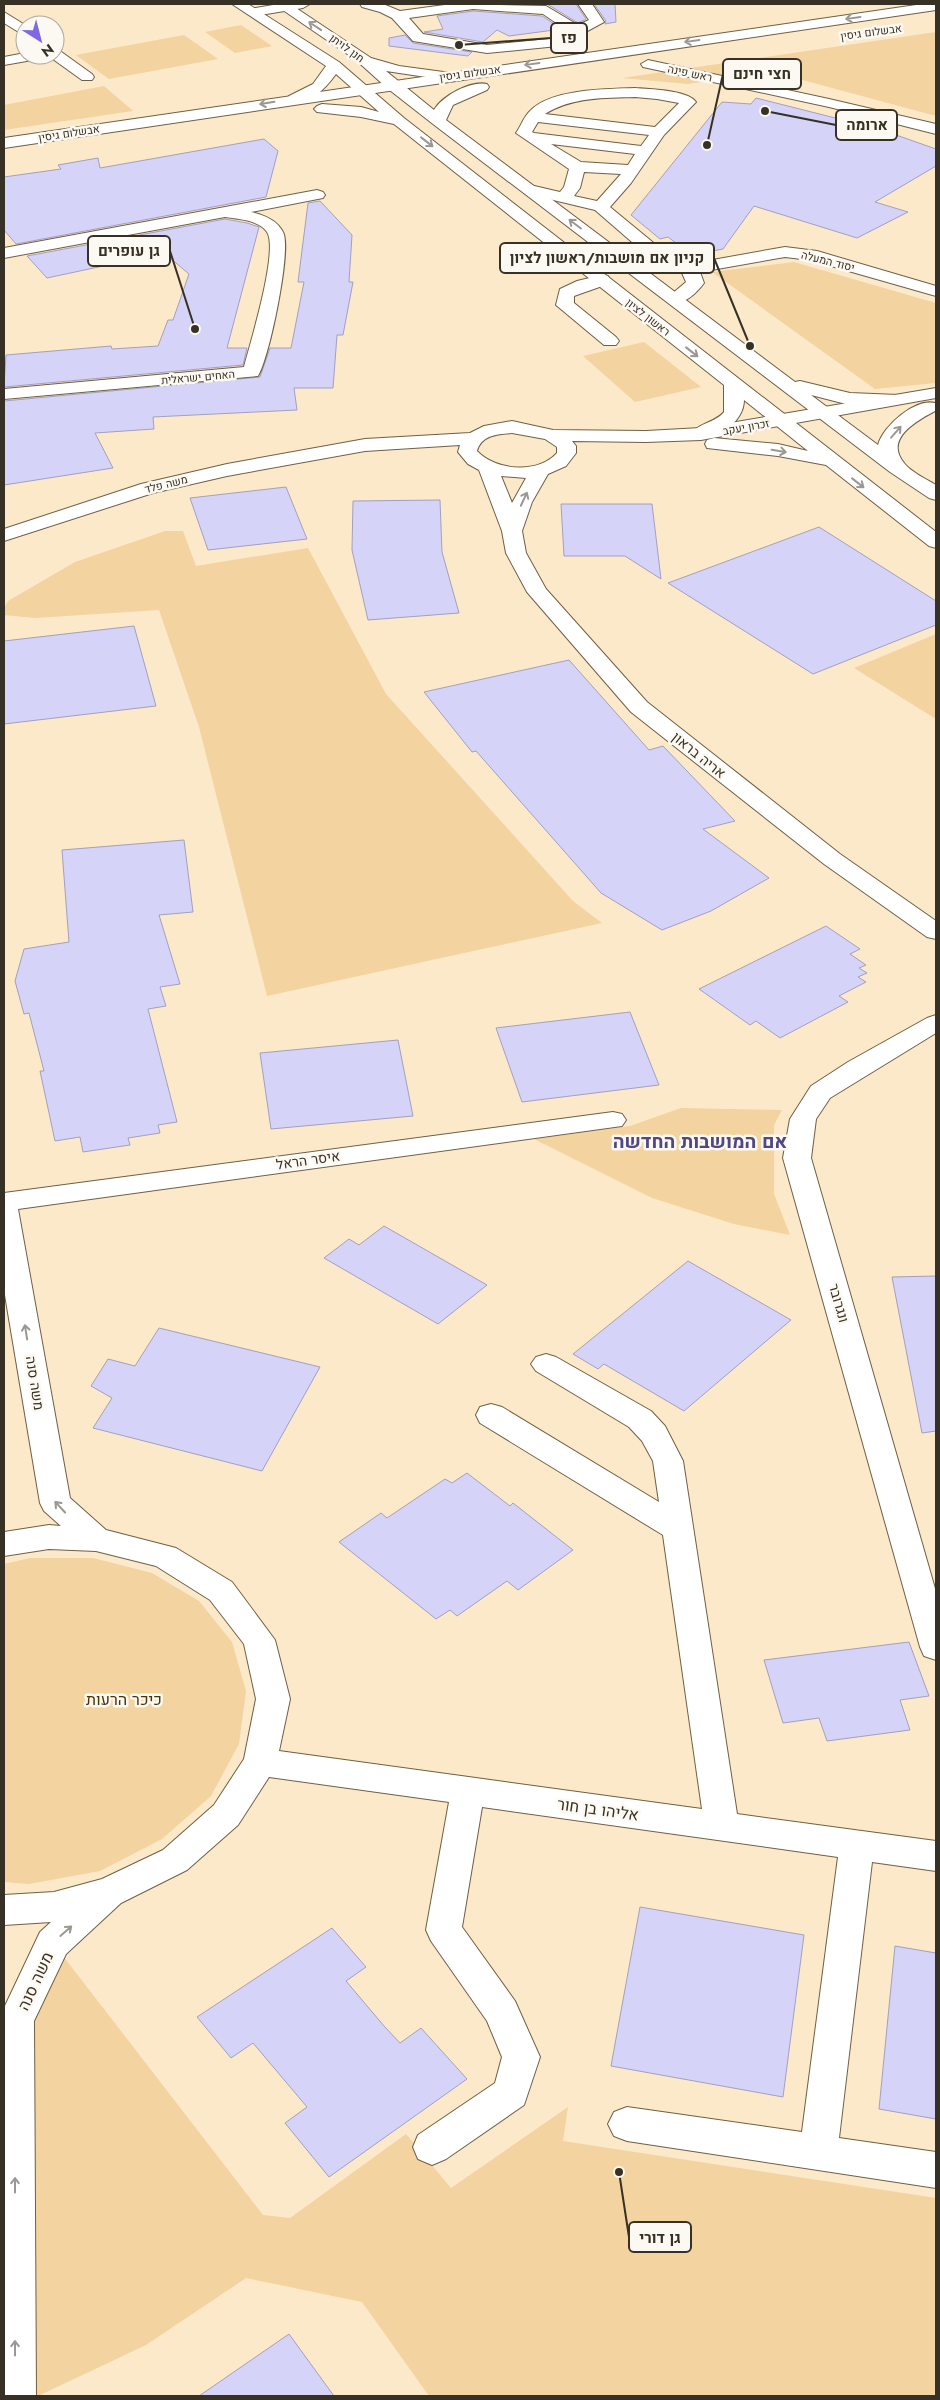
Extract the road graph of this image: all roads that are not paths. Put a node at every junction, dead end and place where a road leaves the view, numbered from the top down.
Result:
1 (238, 4) edge
2 (303, 4) edge
3 (367, 4) edge
4 (585, 4) edge
5 (908, 4) edge
6 (284, 5) edge
7 (933, 6) edge
8 (876, 9) edge
9 (254, 12) junction
10 (400, 15) junction
11 (4, 16) edge
12 (15, 24) edge
13 (578, 31) junction
14 (563, 42) junction
15 (603, 53) junction
16 (360, 57) junction
17 (686, 58) dead end
18 (65, 62) edge
19 (334, 65) junction
20 (446, 76) junction
21 (87, 78) dead end
22 (392, 85) junction
23 (501, 85) dead end
24 (482, 87) junction
25 (363, 89) junction
26 (851, 91) dead end
27 (409, 97) junction
28 (294, 99) junction
29 (560, 101) junction
30 (377, 102) junction
31 (829, 103) junction
32 (619, 108) dead end
33 (322, 109) junction
34 (658, 113) dead end
35 (677, 115) junction
36 (534, 117) junction
37 (399, 121) junction
38 (438, 121) junction
39 (936, 129) edge
40 (659, 132) junction
41 (528, 136) junction
42 (4, 143) edge
43 (646, 151) junction
44 (4, 156) edge
45 (577, 167) junction
46 (632, 170) junction
47 (530, 190) junction
48 (316, 195) dead end
49 (564, 198) junction
50 (600, 207) junction
51 (224, 212) junction
52 (4, 253) edge
53 (688, 269) junction
54 (602, 280) junction
55 (936, 291) edge
56 (675, 299) junction
57 (610, 341) dead end
58 (778, 377) junction
59 (733, 385) junction
60 (4, 394) edge
61 (892, 399) junction
62 (934, 402) edge
63 (830, 417) junction
64 (785, 426) junction
65 (554, 435) junction
66 (707, 439) junction
67 (472, 447) junction
68 (565, 455) junction
69 (833, 463) junction
70 (487, 468) junction
71 (897, 468) junction
72 (541, 469) junction
73 (936, 494) edge
74 (28, 528) junction
75 (512, 531) junction
76 (4, 535) edge
77 (4, 540) edge
78 (936, 542) edge
79 (936, 932) edge
80 (936, 1023) edge
81 (613, 1120) dead end
82 (4, 1202) edge
83 (4, 1208) edge
84 (546, 1364) dead end
85 (491, 1415) dead end
86 (678, 1529) junction
87 (96, 1539) junction
88 (4, 1544) edge
89 (936, 1647) edge
90 (260, 1762) junction
91 (468, 1791) junction
92 (722, 1826) junction
93 (857, 1845) junction
94 (936, 1856) edge
95 (110, 1892) junction
96 (4, 1910) edge
97 (627, 2124) dead end
98 (432, 2147) dead end
99 (818, 2154) junction
100 (936, 2170) edge
101 (14, 2396) edge

1 - 9 street, חנן לויתן
2 - 6 street
3 - 10 street
4 - 13 street
5 - 7 street
6 - 9 street
16 -> 6 street, חנן לויתן
7 - 8 street, אבשלום גיסין
8 -> 15 street, אבשלום גיסין
9 - 19 street, חנן לויתן
10 - 13 street
10 - 14 street
11 - 12 street
13 - 14 street
14 - 15 street
15 -> 20 street, אבשלום גיסין
16 - 20 street
16 - 22 street, חנן לויתן
17 - 31 street, ראש פינה
18 - 21 street
19 - 25 street, חנן לויתן
19 - 28 street
20 - 22 street, אבשלום גיסין
22 - 25 street, אבשלום גיסין
22 - 27 street, חנן לויתן
23 - 24 street, אבשלום גיסין
24 - 27 street, אבשלום גיסין
24 - 38 street
25 - 28 street, אבשלום גיסין
25 - 30 street, ראשון לציון
26 - 31 street
27 - 30 street, אבשלום גיסין
27 - 38 street
28 -> 42 street, אבשלום גיסין
29 - 32 street
29 - 35 street
29 - 36 street
30 - 33 street, אבשלום גיסין
30 - 37 street, ראשון לציון
31 - 39 street, ראש פינה
33 - 37 street
33 - 44 street, אבשלום גיסין
34 - 35 street
35 - 40 street
36 - 40 street
36 - 41 street
37 -> 54 street, ראשון לציון
38 - 47 street
40 - 43 street
41 - 43 street
41 - 45 street
43 - 46 street
45 - 46 street
45 - 49 street
46 - 50 street
47 - 49 street
56 -> 47 street
48 - 51 street, האחים ישראלית
49 - 50 street
50 - 53 street
51 - 52 street, האחים ישראלית
51 - 60 street, האחים ישראלית
53 - 55 street, יסוד המעלה
53 - 56 street
54 - 57 street
54 -> 59 street, ראשון לציון
56 - 58 street
58 - 61 street
58 - 63 street
59 - 64 street, ראשון לציון
59 - 66 street
61 - 62 street, זכרון יעקב
61 - 63 street, זכרון יעקב
62 - 63 street, זכרון יעקב
71 -> 62 street
63 - 64 street, זכרון יעקב
63 - 71 street
64 - 66 street, זכרון יעקב
64 - 69 street, ראשון לציון
65 - 66 street, זכרון יעקב
65 - 67 street, זכרון יעקב
65 - 68 street
66 - 68 street, זכרון יעקב
66 -> 69 street
67 - 70 street
67 - 74 street, משה פלד
68 - 72 street
69 -> 78 street, ראשון לציון
70 - 72 street
70 - 75 street, אריה בראון
71 - 73 street
75 -> 72 street
74 - 76 street, משה פלד
74 - 77 street, משה פלד
75 - 79 street, אריה בראון
80 - 89 street, ונגרובר
81 - 82 street, איסר הראל
87 -> 83 street, משה סנה
84 - 86 street
85 - 86 street
86 - 92 street
87 - 88 street
87 - 90 street
90 - 91 street, אליהו בן חור
90 - 95 street
91 - 92 street, אליהו בן חור
91 - 98 street
92 - 93 street, אליהו בן חור
93 - 94 street, אליהו בן חור
93 - 99 street
95 - 96 street
101 -> 95 street, משה סנה
97 - 99 street
99 - 100 street

